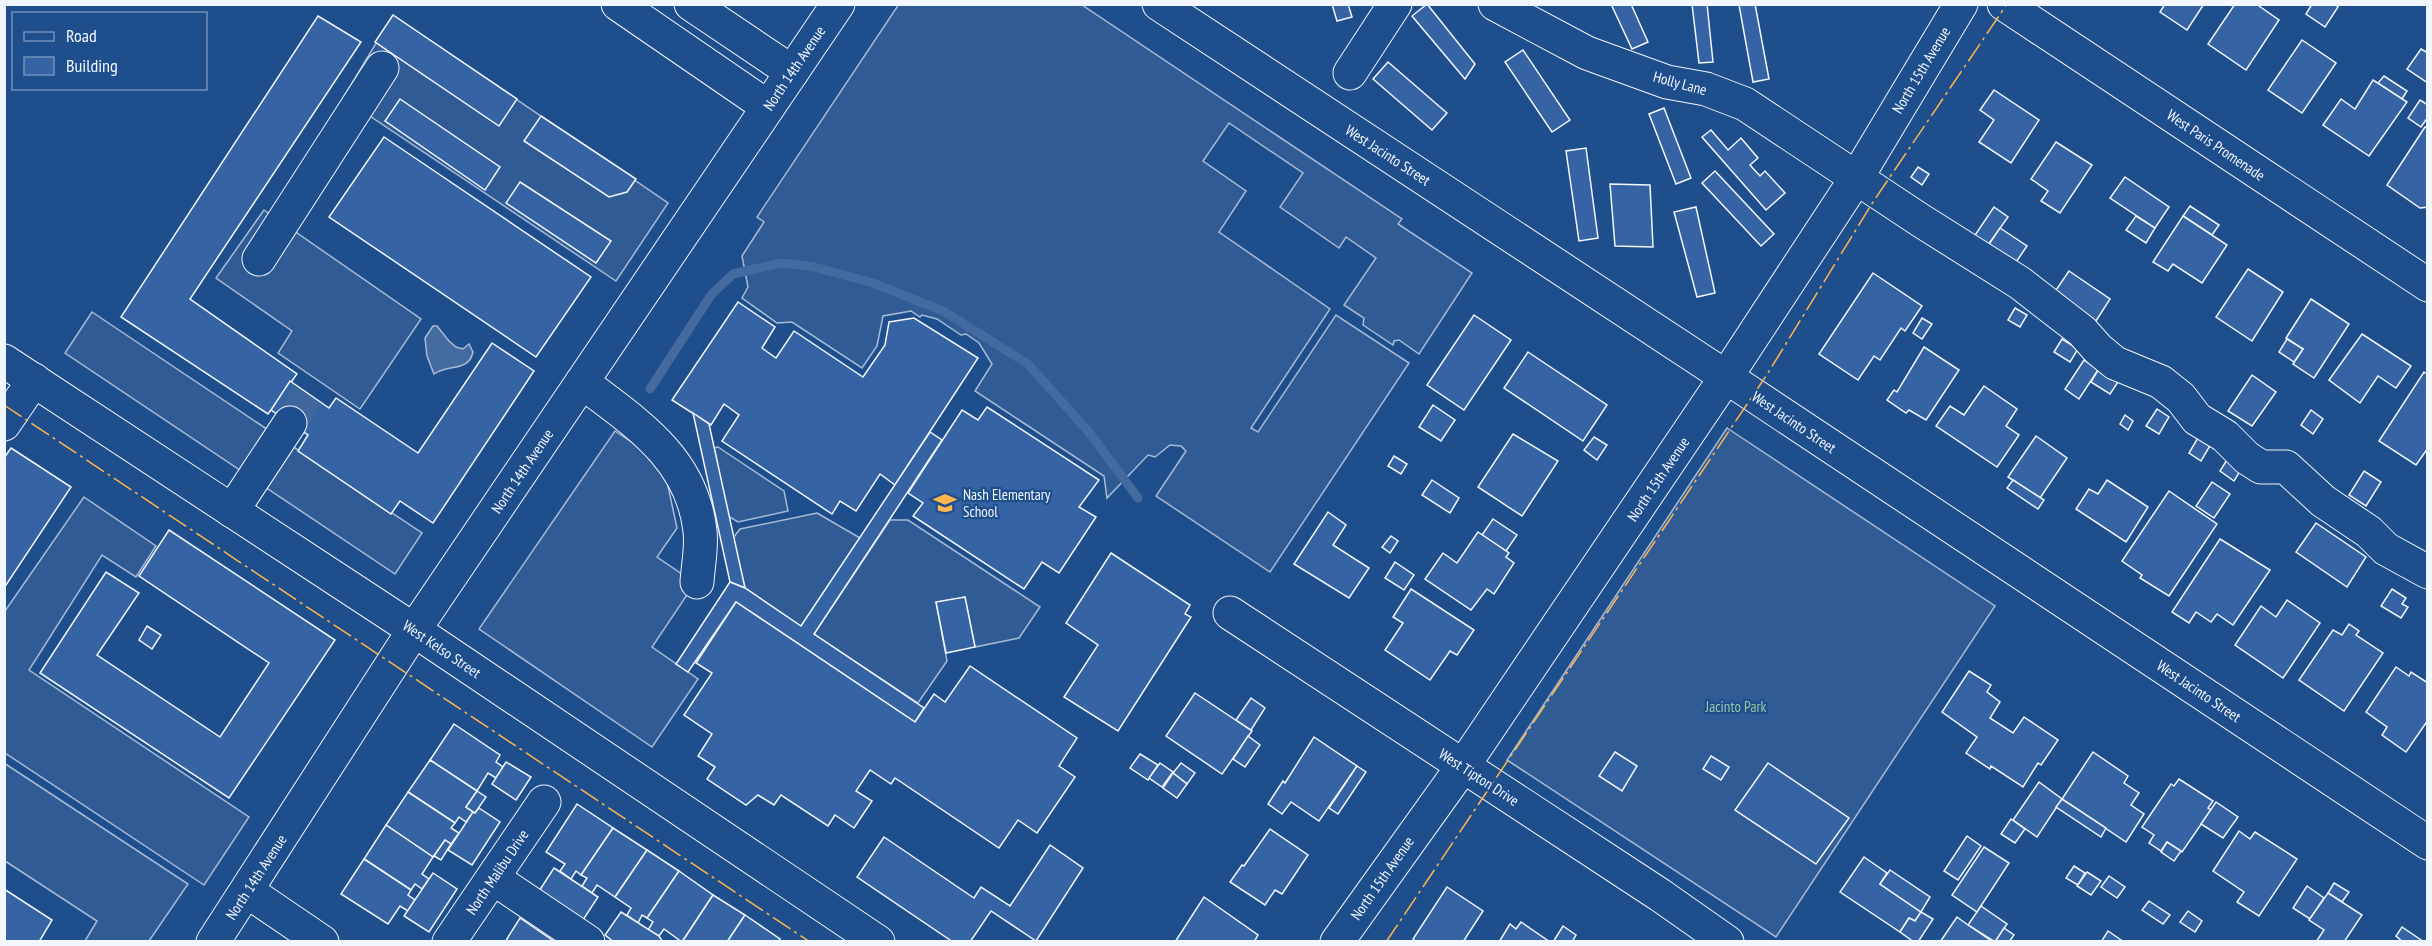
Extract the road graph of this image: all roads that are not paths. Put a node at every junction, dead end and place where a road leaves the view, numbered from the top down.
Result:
1 (618, 4) edge
2 (691, 4) edge
3 (838, 4) edge
4 (1159, 4) edge
5 (1395, 4) edge
6 (1496, 4) edge
7 (1961, 4) edge
8 (2004, 4) edge
9 (382, 68) dead end
10 (792, 72) junction
11 (1350, 73) dead end
12 (768, 107) junction
13 (1857, 177) junction
14 (259, 259) dead end
15 (2427, 285) edge
16 (4, 361) edge
17 (1726, 377) junction
18 (34, 380) junction
19 (582, 382) junction
20 (290, 423) tunnel mouth
21 (4, 424) edge
22 (232, 511) junction
23 (2427, 572) edge
24 (697, 582) dead end
25 (1230, 613) dead end
26 (414, 630) junction
27 (1463, 766) junction
28 (544, 802) dead end
29 (2427, 843) edge
30 (493, 878) junction
31 (247, 891) junction
32 (213, 942) edge
33 (322, 942) edge
34 (449, 942) edge
35 (588, 942) edge
36 (878, 942) edge
37 (1337, 942) edge
38 (1727, 942) edge

1 - 12 street
2 - 10 street
3 - 10 street, North 14th Avenue
4 - 17 street, West Jacinto Street
5 - 11 street
6 - 13 street, Holly Lane
7 - 13 street, North 15th Avenue
8 - 15 street, West Paris Promenade
9 - 14 street
10 - 12 street, North 14th Avenue
12 - 19 street, North 14th Avenue
13 - 17 street, North 15th Avenue
13 - 23 street, Holly Lane
16 - 18 street, West Kelso Street
17 - 27 street, North 15th Avenue
17 - 29 street, West Jacinto Street
18 - 21 street
18 - 22 street, West Kelso Street
19 - 24 street
19 - 26 street, North 14th Avenue
20 - 22 street
22 - 26 street, West Kelso Street
25 - 27 street, West Tipton Drive
26 - 31 street, North 14th Avenue
26 - 36 street, West Kelso Street
27 - 37 street, North 15th Avenue
27 - 38 street, West Tipton Drive
28 - 30 street, North Malibu Drive
30 - 34 street, North Malibu Drive
30 - 35 street
31 - 32 street, North 14th Avenue
31 - 33 street

